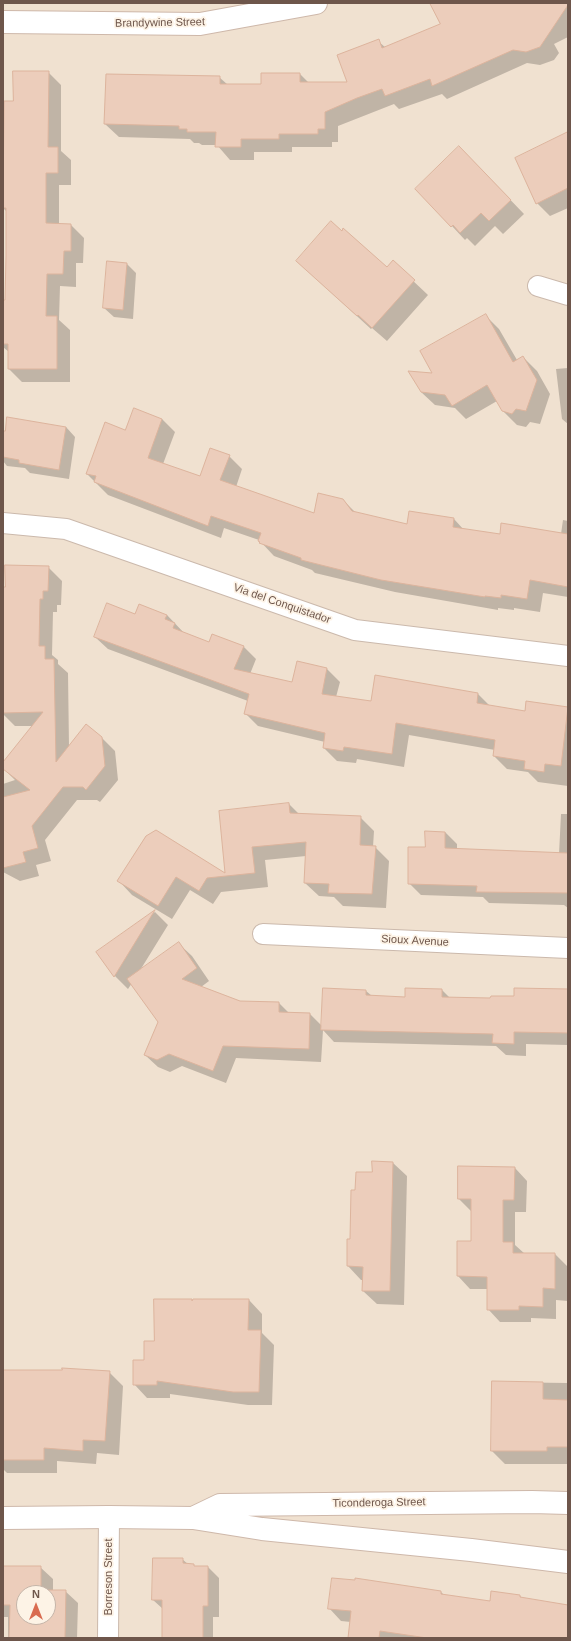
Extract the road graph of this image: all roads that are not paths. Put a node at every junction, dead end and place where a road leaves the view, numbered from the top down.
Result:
1 (316, 3) edge
2 (3, 22) edge
3 (538, 286) dead end
4 (568, 295) edge
5 (3, 523) edge
6 (568, 656) edge
7 (263, 934) dead end
8 (568, 948) edge
9 (568, 1503) edge
10 (109, 1517) junction
11 (3, 1518) edge
12 (193, 1518) junction
13 (568, 1562) edge
14 (108, 1638) edge

1 - 2 street, Brandywine Street
3 - 4 street
5 - 6 street, Via del Conquistador
7 - 8 street, Sioux Avenue
9 - 12 street, Ticonderoga Street
10 - 11 street, Ticonderoga Street
10 - 12 street, Ticonderoga Street
10 - 14 street, Borreson Street
12 - 13 street, Ticonderoga Street

